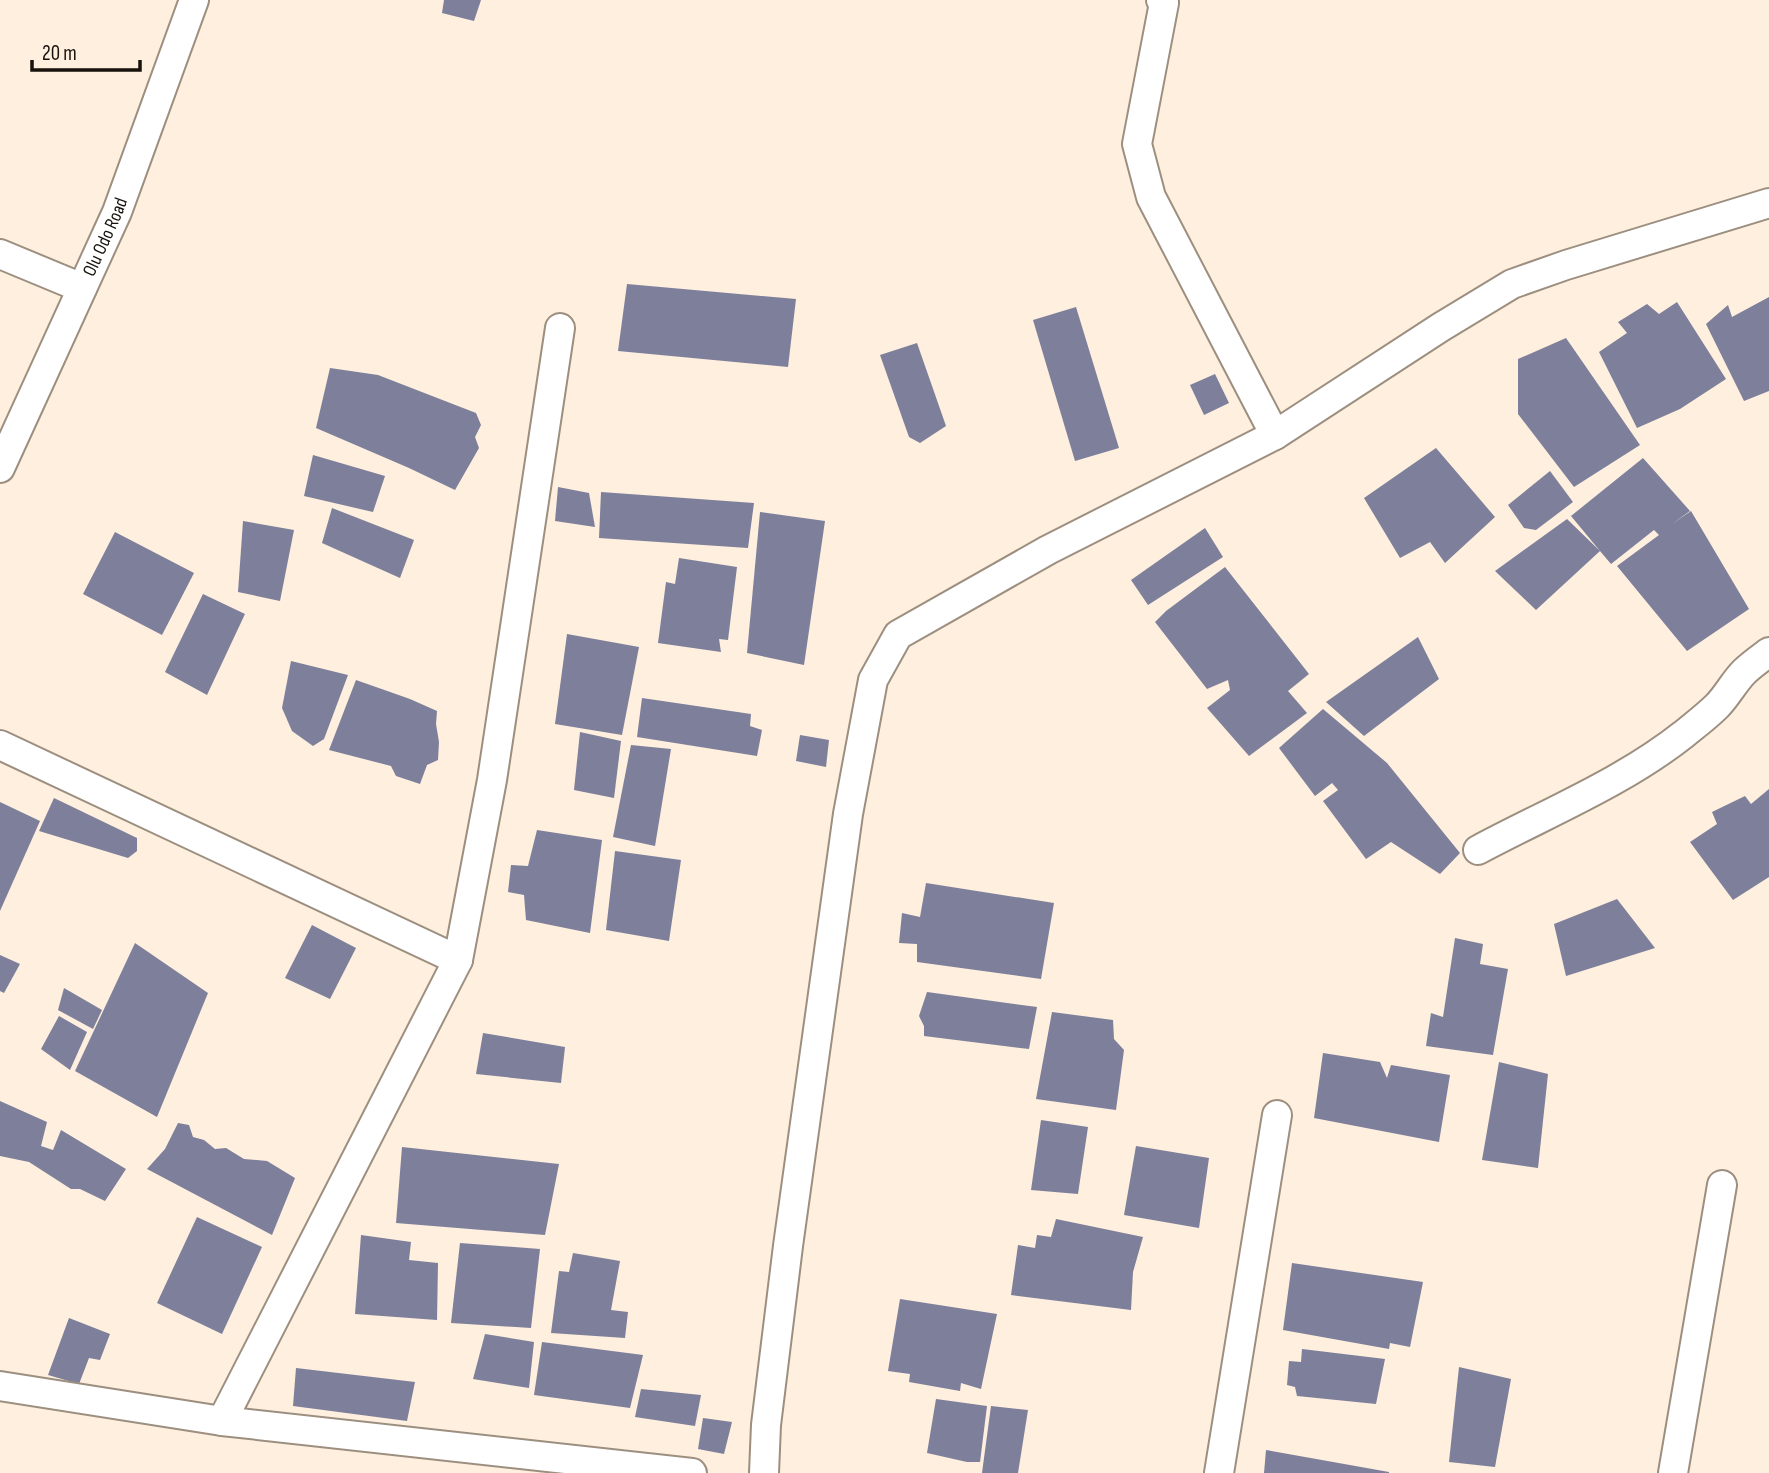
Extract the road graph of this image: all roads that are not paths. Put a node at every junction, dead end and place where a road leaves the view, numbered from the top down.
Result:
1 (194, 0) edge
2 (1163, 1) edge
3 (1769, 203) edge
4 (0, 254) edge
5 (82, 288) junction
6 (560, 328) dead end
7 (1275, 435) junction
8 (0, 468) edge
9 (1769, 652) edge
10 (0, 745) edge
11 (1478, 850) dead end
12 (458, 960) junction
13 (1277, 1115) dead end
14 (1722, 1185) dead end
15 (0, 1386) edge
16 (222, 1421) junction
17 (692, 1473) edge
18 (764, 1473) edge
19 (1219, 1473) edge
20 (1673, 1473) edge

1 - 5 street, Olu Odo Road
2 - 7 street
3 - 7 street
4 - 5 street
5 - 8 street, Olu Odo Road
6 - 12 street
7 - 18 street
9 - 11 street
10 - 12 street
12 - 16 street
13 - 19 street
14 - 20 street
15 - 16 street
16 - 17 street

